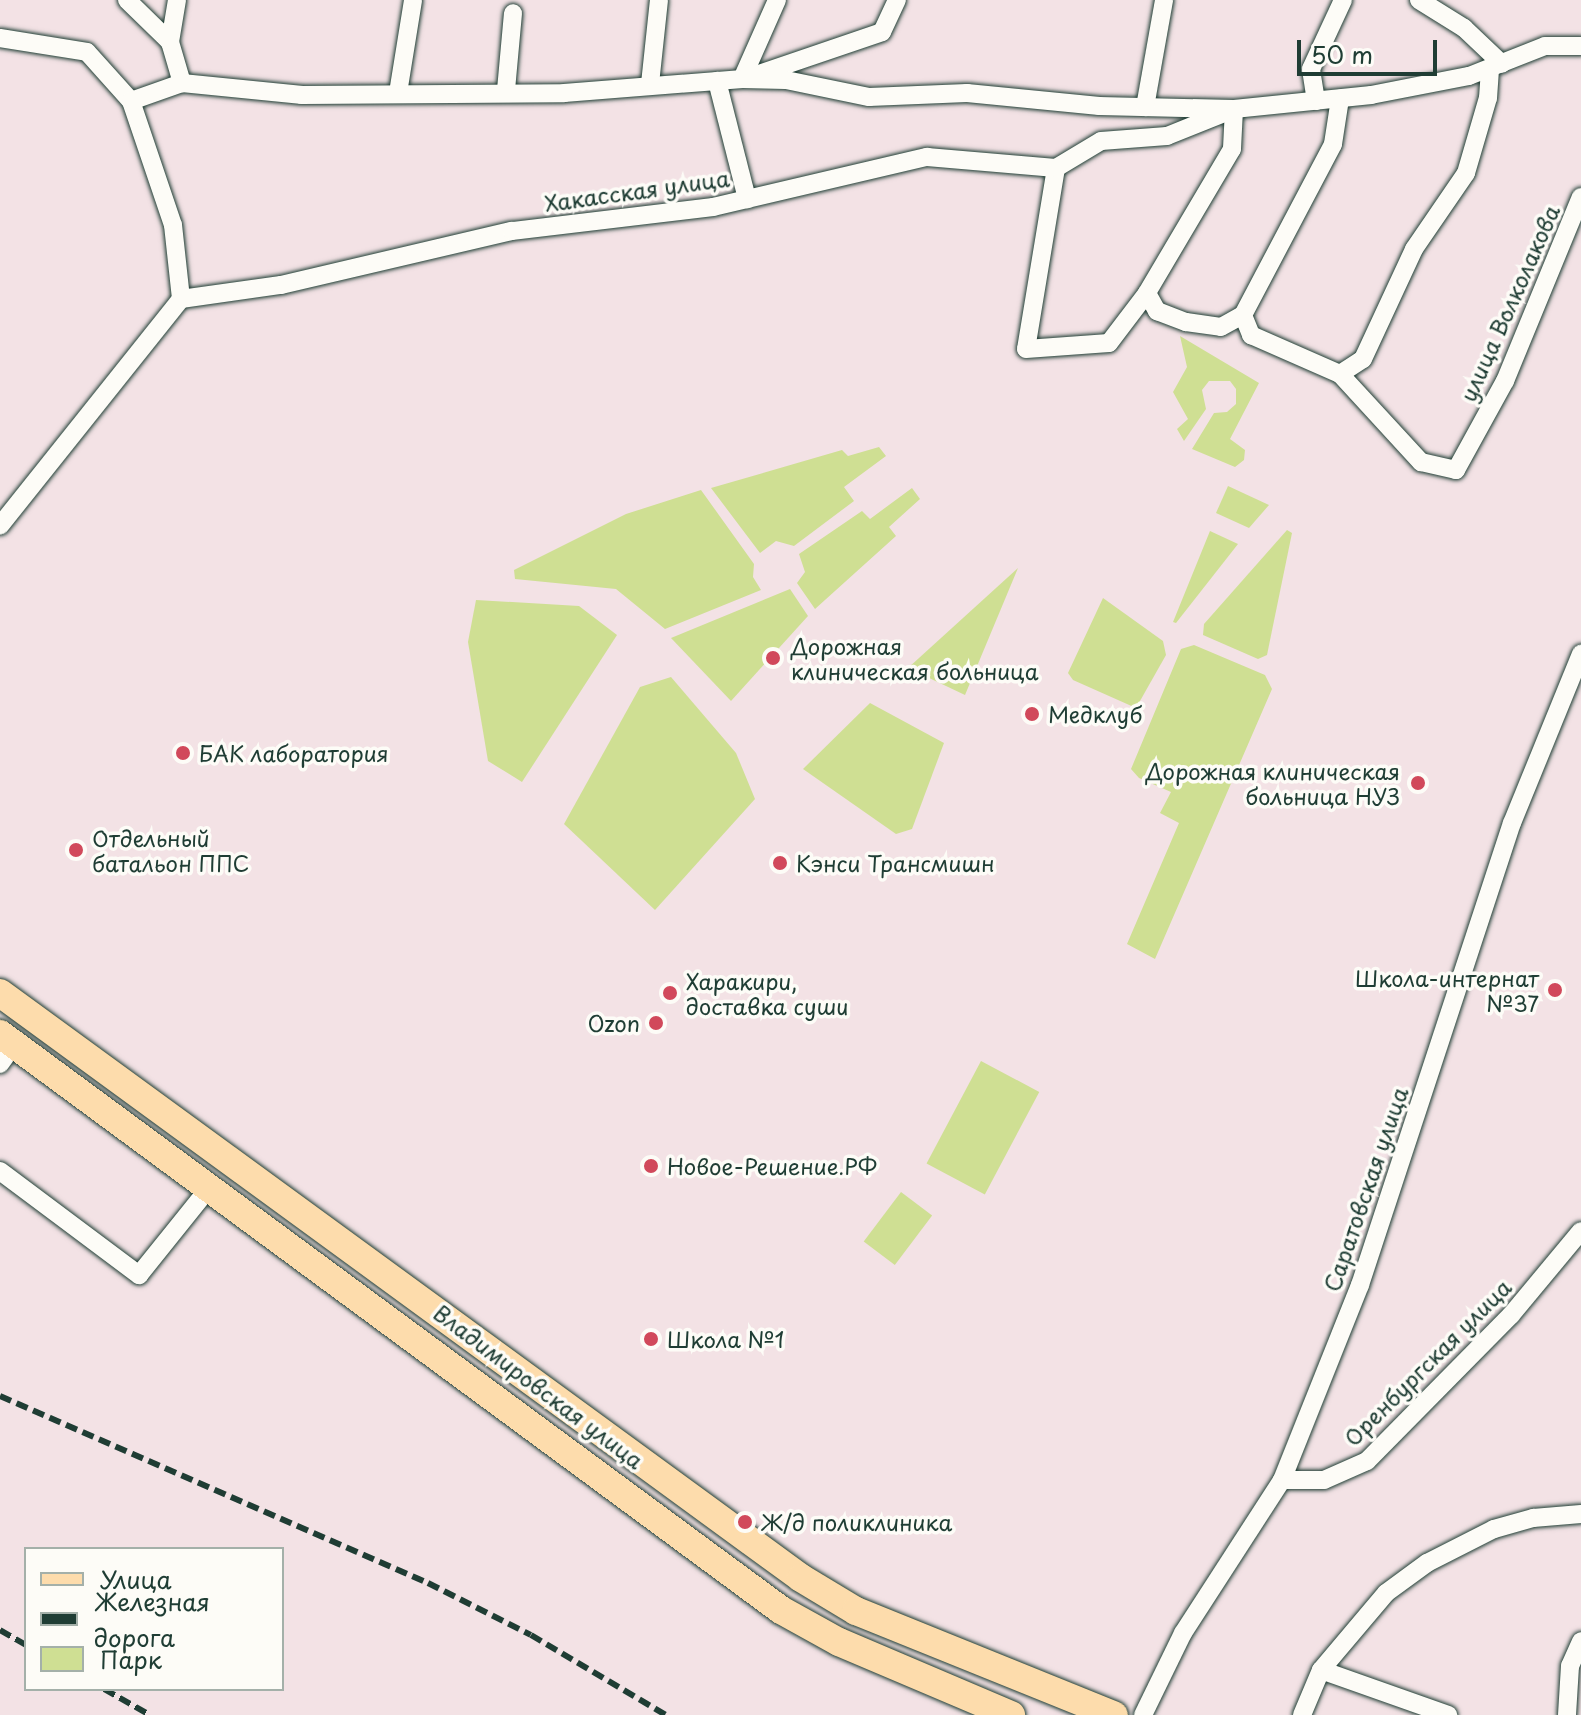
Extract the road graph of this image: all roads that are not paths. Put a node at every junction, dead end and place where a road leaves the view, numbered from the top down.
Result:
1 (127, 0) edge
2 (177, 0) edge
3 (413, 0) edge
4 (659, 0) edge
5 (777, 0) edge
6 (897, 0) edge
7 (1164, 0) edge
8 (1343, 0) edge
9 (1419, 0) edge
10 (513, 13) dead end
11 (0, 38) edge
12 (170, 42) junction
13 (1581, 46) edge
14 (1496, 66) junction
15 (742, 79) junction
16 (717, 81) junction
17 (182, 83) junction
18 (650, 84) junction
19 (506, 90) junction
20 (398, 93) junction
21 (1340, 99) junction
22 (131, 101) junction
23 (1316, 101) junction
24 (1145, 107) junction
25 (1234, 109) junction
26 (1056, 168) junction
27 (1581, 197) edge
28 (747, 199) junction
29 (1147, 293) junction
30 (181, 299) junction
31 (1243, 315) junction
32 (1340, 374) junction
33 (0, 526) edge
34 (1581, 654) edge
35 (0, 993) edge
36 (2, 1052) edge
37 (0, 1171) edge
38 (200, 1199) dead end
39 (1581, 1231) edge
40 (1282, 1480) junction
41 (1581, 1514) edge
42 (1581, 1641) edge
43 (1321, 1670) junction
44 (1011, 1715) edge
45 (1114, 1715) edge
46 (1143, 1715) edge
47 (1302, 1715) edge
48 (1448, 1715) edge
49 (1567, 1715) edge

1 - 12 street
2 - 12 street
3 - 20 street
4 - 18 street
5 - 15 street
6 - 15 street
7 - 24 street
8 - 23 street
9 - 14 street
10 - 19 street
11 - 22 street
12 - 17 street
13 - 14 street
14 - 21 street
14 - 32 street
15 - 16 street
15 - 24 street
16 - 18 street
16 - 28 street
17 - 20 street
17 - 22 street
18 - 19 street
19 - 20 street
21 - 23 street
21 - 31 street
22 - 30 street
23 - 25 street
24 - 25 street
25 - 26 street
25 - 29 street
26 - 28 street, Хакасская улица
26 - 29 street
27 - 32 street, улица Волколакова
28 - 30 street, Хакасская улица
29 - 31 street
30 - 33 street
31 - 32 street
34 - 40 street, Саратовская улица
35 - 45 main road, Владимировская улица
36 - 44 main road, Владимировская улица
37 - 38 street
39 - 40 street, Оренбургская улица
40 - 46 street, Саратовская улица
41 - 43 street
42 - 49 street
43 - 47 street
43 - 48 street

